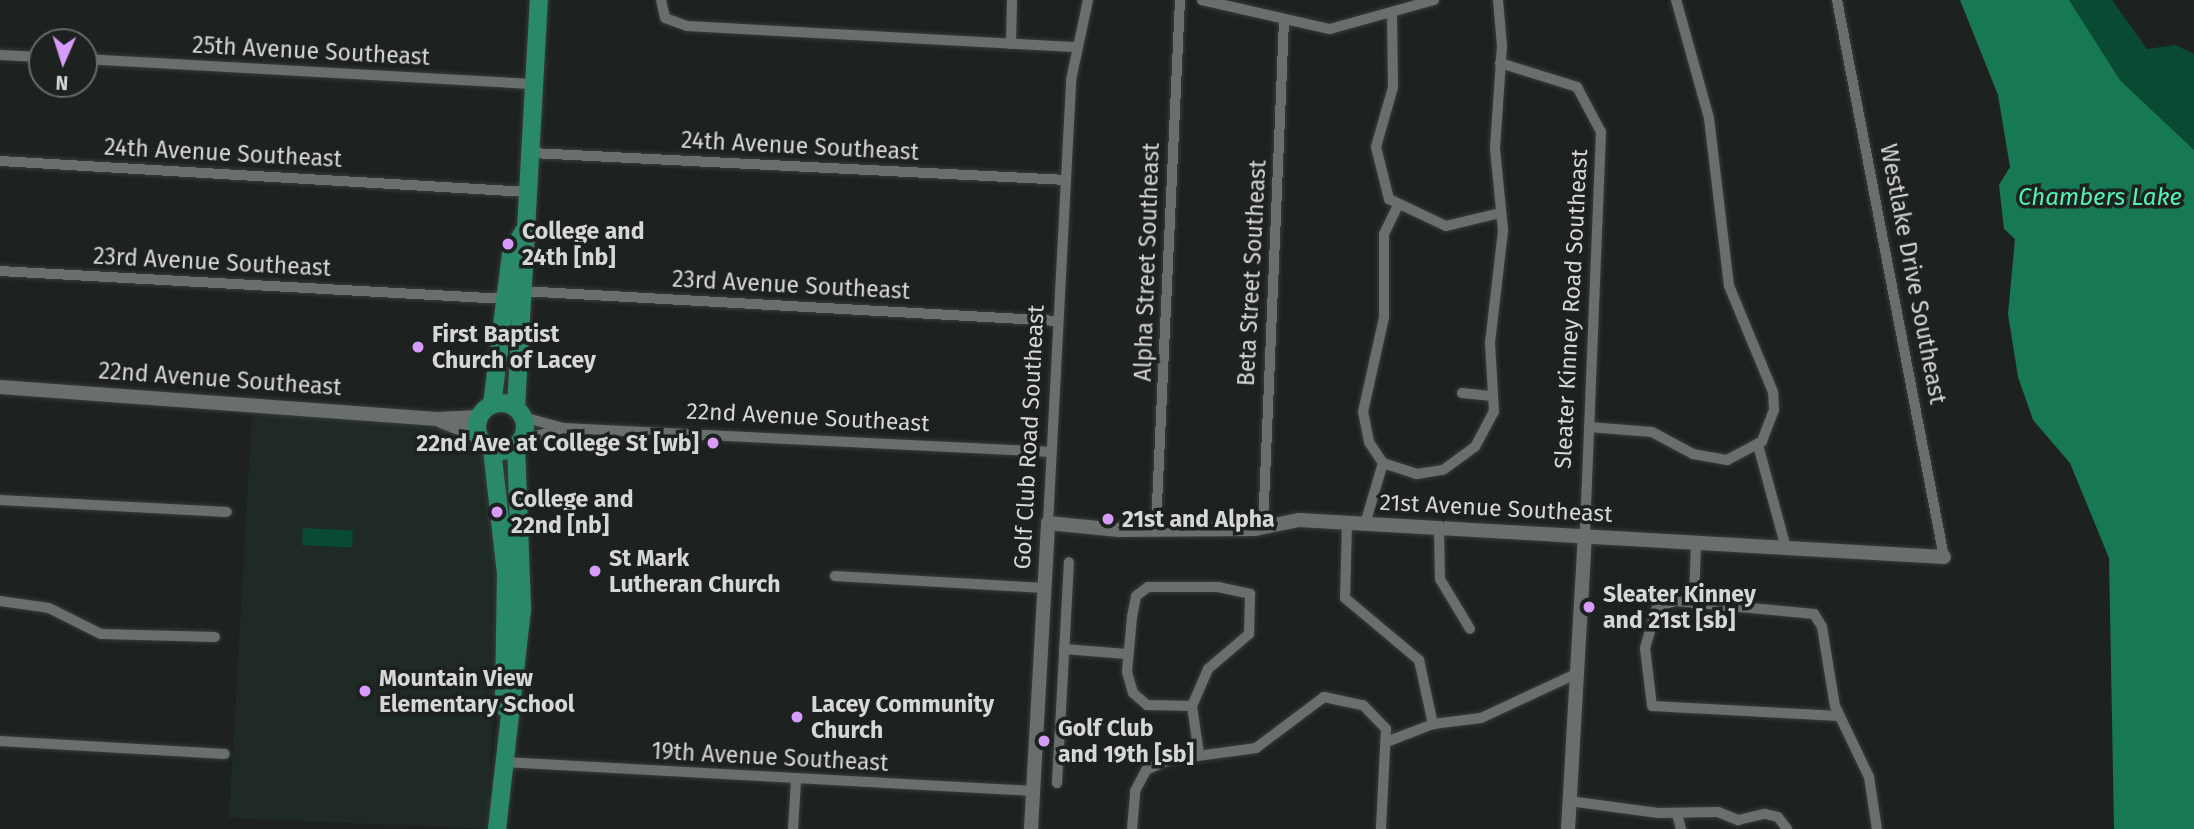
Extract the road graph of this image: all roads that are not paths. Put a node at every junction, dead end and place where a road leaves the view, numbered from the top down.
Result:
1 (539, 0) edge
2 (661, 0) edge
3 (1012, 0) edge
4 (1088, 0) edge
5 (1181, 0) edge
6 (1202, 0) edge
7 (1434, 0) edge
8 (1498, 0) edge
9 (1676, 0) edge
10 (1837, 0) edge
11 (1392, 14) junction
12 (1284, 21) junction
13 (1011, 44) junction
14 (1077, 47) junction
15 (0, 55) edge
16 (28, 56) edge
17 (98, 61) edge
18 (1500, 63) junction
19 (535, 85) junction
20 (532, 153) junction
21 (0, 161) edge
22 (1066, 180) junction
23 (528, 192) junction
24 (1397, 207) junction
25 (1500, 213) junction
26 (0, 271) edge
27 (513, 295) junction
28 (1058, 321) junction
29 (0, 387) edge
30 (1462, 393) dead end
31 (1492, 396) junction
32 (486, 411) junction
33 (520, 413) junction
34 (437, 419) junction
35 (1589, 427) junction
36 (563, 428) junction
37 (485, 443) junction
38 (519, 444) junction
39 (1758, 445) junction
40 (1051, 452) junction
41 (1383, 463) junction
42 (0, 500) edge
43 (226, 512) dead end
44 (1048, 523) junction
45 (1347, 523) junction
46 (1365, 524) junction
47 (1156, 526) junction
48 (1263, 528) junction
49 (1439, 528) junction
50 (1585, 536) junction
51 (1696, 542) junction
52 (1787, 548) junction
53 (1944, 557) joint
54 (1069, 562) dead end
55 (835, 576) dead end
56 (1044, 588) junction
57 (0, 601) edge
58 (1694, 603) junction
59 (1470, 629) dead end
60 (215, 637) dead end
61 (1064, 649) junction
62 (1128, 654) junction
63 (1576, 674) junction
64 (1192, 706) junction
65 (1839, 716) junction
66 (506, 717) junction
67 (1433, 724) junction
68 (0, 741) edge
69 (1389, 741) junction
70 (225, 754) dead end
71 (1199, 754) junction
72 (504, 762) junction
73 (796, 781) junction
74 (1057, 783) dead end
75 (1034, 791) junction
76 (1569, 801) junction
77 (1677, 814) junction
78 (1737, 825) edge
79 (497, 829) edge
80 (793, 829) edge
81 (1031, 829) edge
82 (1132, 829) edge
83 (1381, 829) edge
84 (1568, 829) edge
85 (1681, 829) edge
86 (1787, 829) edge
87 (1877, 829) edge

1 - 19 main road
2 - 13 street
3 - 13 street
4 - 14 street, Golf Club Road Southeast
5 - 47 street, Alpha Street Southeast
6 - 12 street
7 - 11 street
8 - 18 street
9 - 39 street
10 - 53 street, Westlake Drive Southeast
11 - 12 street
11 - 24 street
12 - 48 street, Beta Street Southeast
13 - 14 street
14 - 22 street, Golf Club Road Southeast
15 - 16 street
17 - 19 street, 25th Avenue Southeast
18 - 25 street
18 - 35 street, Sleater Kinney Road Southeast
19 - 20 main road
20 - 22 street, 24th Avenue Southeast
20 - 23 main road
21 - 23 street, 24th Avenue Southeast
22 - 28 street, Golf Club Road Southeast
23 - 27 main road
24 - 25 street
24 - 41 street
25 - 31 street
26 - 27 street, 23rd Avenue Southeast
27 - 28 street, 23rd Avenue Southeast
27 - 32 main road
27 - 33 main road
28 - 40 street, Golf Club Road Southeast
29 - 34 street, 22nd Avenue Southeast
30 - 31 street
31 - 41 street
32 - 33 main road
32 - 34 street, 22nd Avenue Southeast
32 - 37 main road
33 - 36 street, 22nd Avenue Southeast
33 - 38 main road
34 - 37 street, 22nd Avenue Southeast
35 - 39 street
35 - 50 street, Sleater Kinney Road Southeast
36 - 38 street, 22nd Avenue Southeast
36 - 40 street, 22nd Avenue Southeast
37 - 38 main road
37 - 66 main road
38 - 66 main road
39 - 52 street
40 - 44 street, Golf Club Road Southeast
41 - 46 street
42 - 43 street
44 - 47 street, 21st Avenue Southeast
44 - 56 street, Golf Club Road Southeast
45 - 46 street, 21st Avenue Southeast
45 - 48 street, 21st Avenue Southeast
45 - 67 street
46 - 49 street, 21st Avenue Southeast
47 - 48 street, 21st Avenue Southeast
49 - 50 street, 21st Avenue Southeast
49 - 59 street
50 - 51 street, 21st Avenue Southeast
50 - 63 street, Sleater Kinney Road Southeast
51 - 52 street, 21st Avenue Southeast
51 - 58 street
52 - 53 street, 21st Avenue Southeast
54 - 61 street
55 - 56 street
56 - 75 street, Golf Club Road Southeast
57 - 60 street
58 - 65 street
58 - 65 street
61 - 62 street
61 - 74 street
62 - 64 street
62 - 64 street
63 - 67 street
63 - 76 street, Sleater Kinney Road Southeast
64 - 71 street
65 - 87 street
66 - 72 main road
67 - 69 street
68 - 70 street
69 - 71 street
69 - 83 street
71 - 82 street
72 - 73 street, 19th Avenue Southeast
72 - 79 main road
73 - 75 street, 19th Avenue Southeast
73 - 80 street
75 - 81 street, Golf Club Road Southeast
76 - 77 street
76 - 84 street, Sleater Kinney Road Southeast
77 - 78 street
77 - 85 street
78 - 86 street

